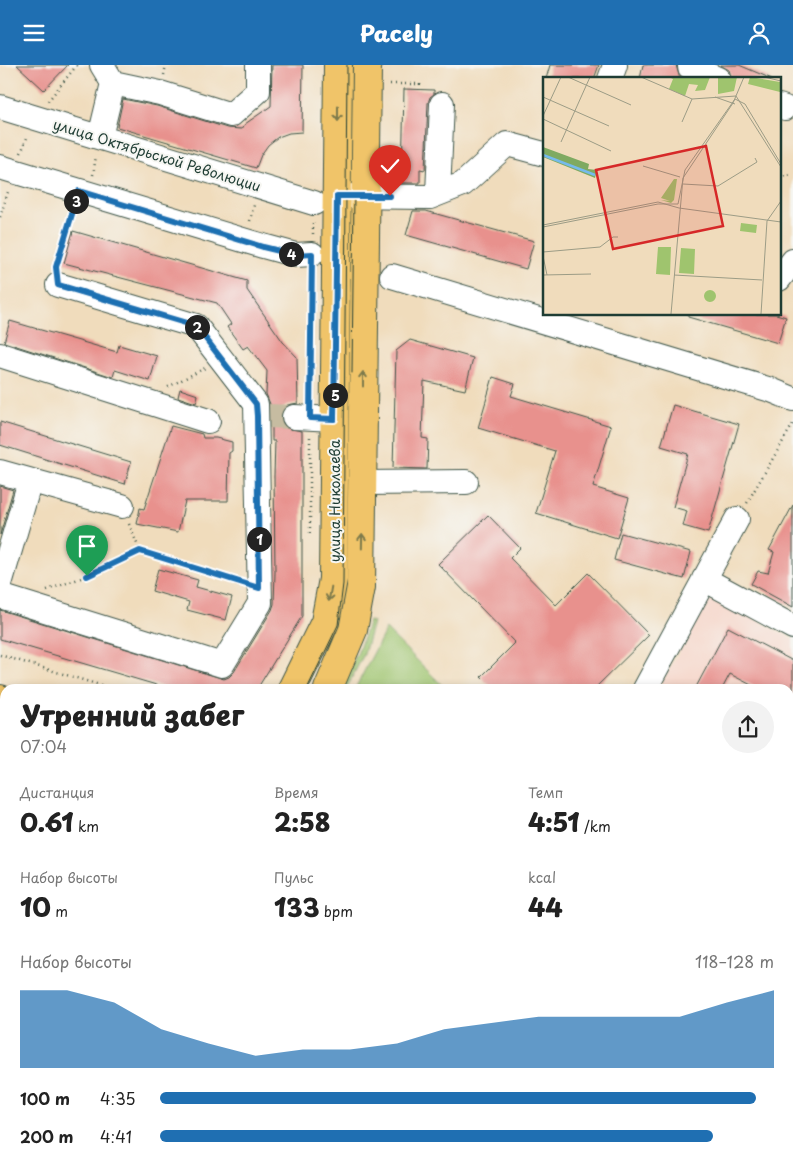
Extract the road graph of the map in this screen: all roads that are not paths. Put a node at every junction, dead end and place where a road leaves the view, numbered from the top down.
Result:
1 (258, 65) edge
2 (338, 65) edge
3 (367, 65) edge
4 (615, 65) edge
5 (690, 65) edge
6 (108, 71) edge
7 (611, 77) edge
8 (713, 77) edge
9 (442, 104) dead end
10 (0, 107) edge
11 (100, 137) junction
12 (543, 154) edge
13 (0, 167) edge
14 (438, 193) junction
15 (366, 196) junction
16 (326, 200) junction
17 (312, 254) road end
18 (793, 261) edge
19 (392, 276) dead end
20 (780, 278) edge
21 (58, 285) road end
22 (0, 355) edge
23 (793, 399) edge
24 (208, 421) dead end
25 (0, 472) edge
26 (30, 481) junction
27 (466, 482) dead end
28 (363, 483) junction
29 (122, 506) road end
30 (737, 519) road end
31 (704, 579) junction
32 (0, 584) edge
33 (8, 599) edge
34 (793, 627) edge
35 (294, 684) edge
36 (330, 684) edge
37 (648, 684) edge

1 - 6 street
2 -> 16 main road, улица Николаева
3 - 15 main road, улица Николаева
4 - 7 street
5 - 8 street
6 - 11 street
9 - 14 street
10 - 11 street, улица Октябрьской Революции
11 - 16 street, улица Октябрьской Революции
12 - 14 street, улица Октябрьской Революции
13 - 17 street
14 - 15 street, улица Октябрьской Революции
15 - 16 street, улица Октябрьской Революции
28 -> 15 main road, улица Николаева
16 -> 35 main road, улица Николаева
18 - 20 street
19 - 23 street
21 - 33 street
22 - 24 street
25 - 26 street
26 - 29 street
26 - 32 street
27 - 28 street
36 -> 28 main road, улица Николаева
30 - 31 street
31 - 34 street
31 - 37 street

